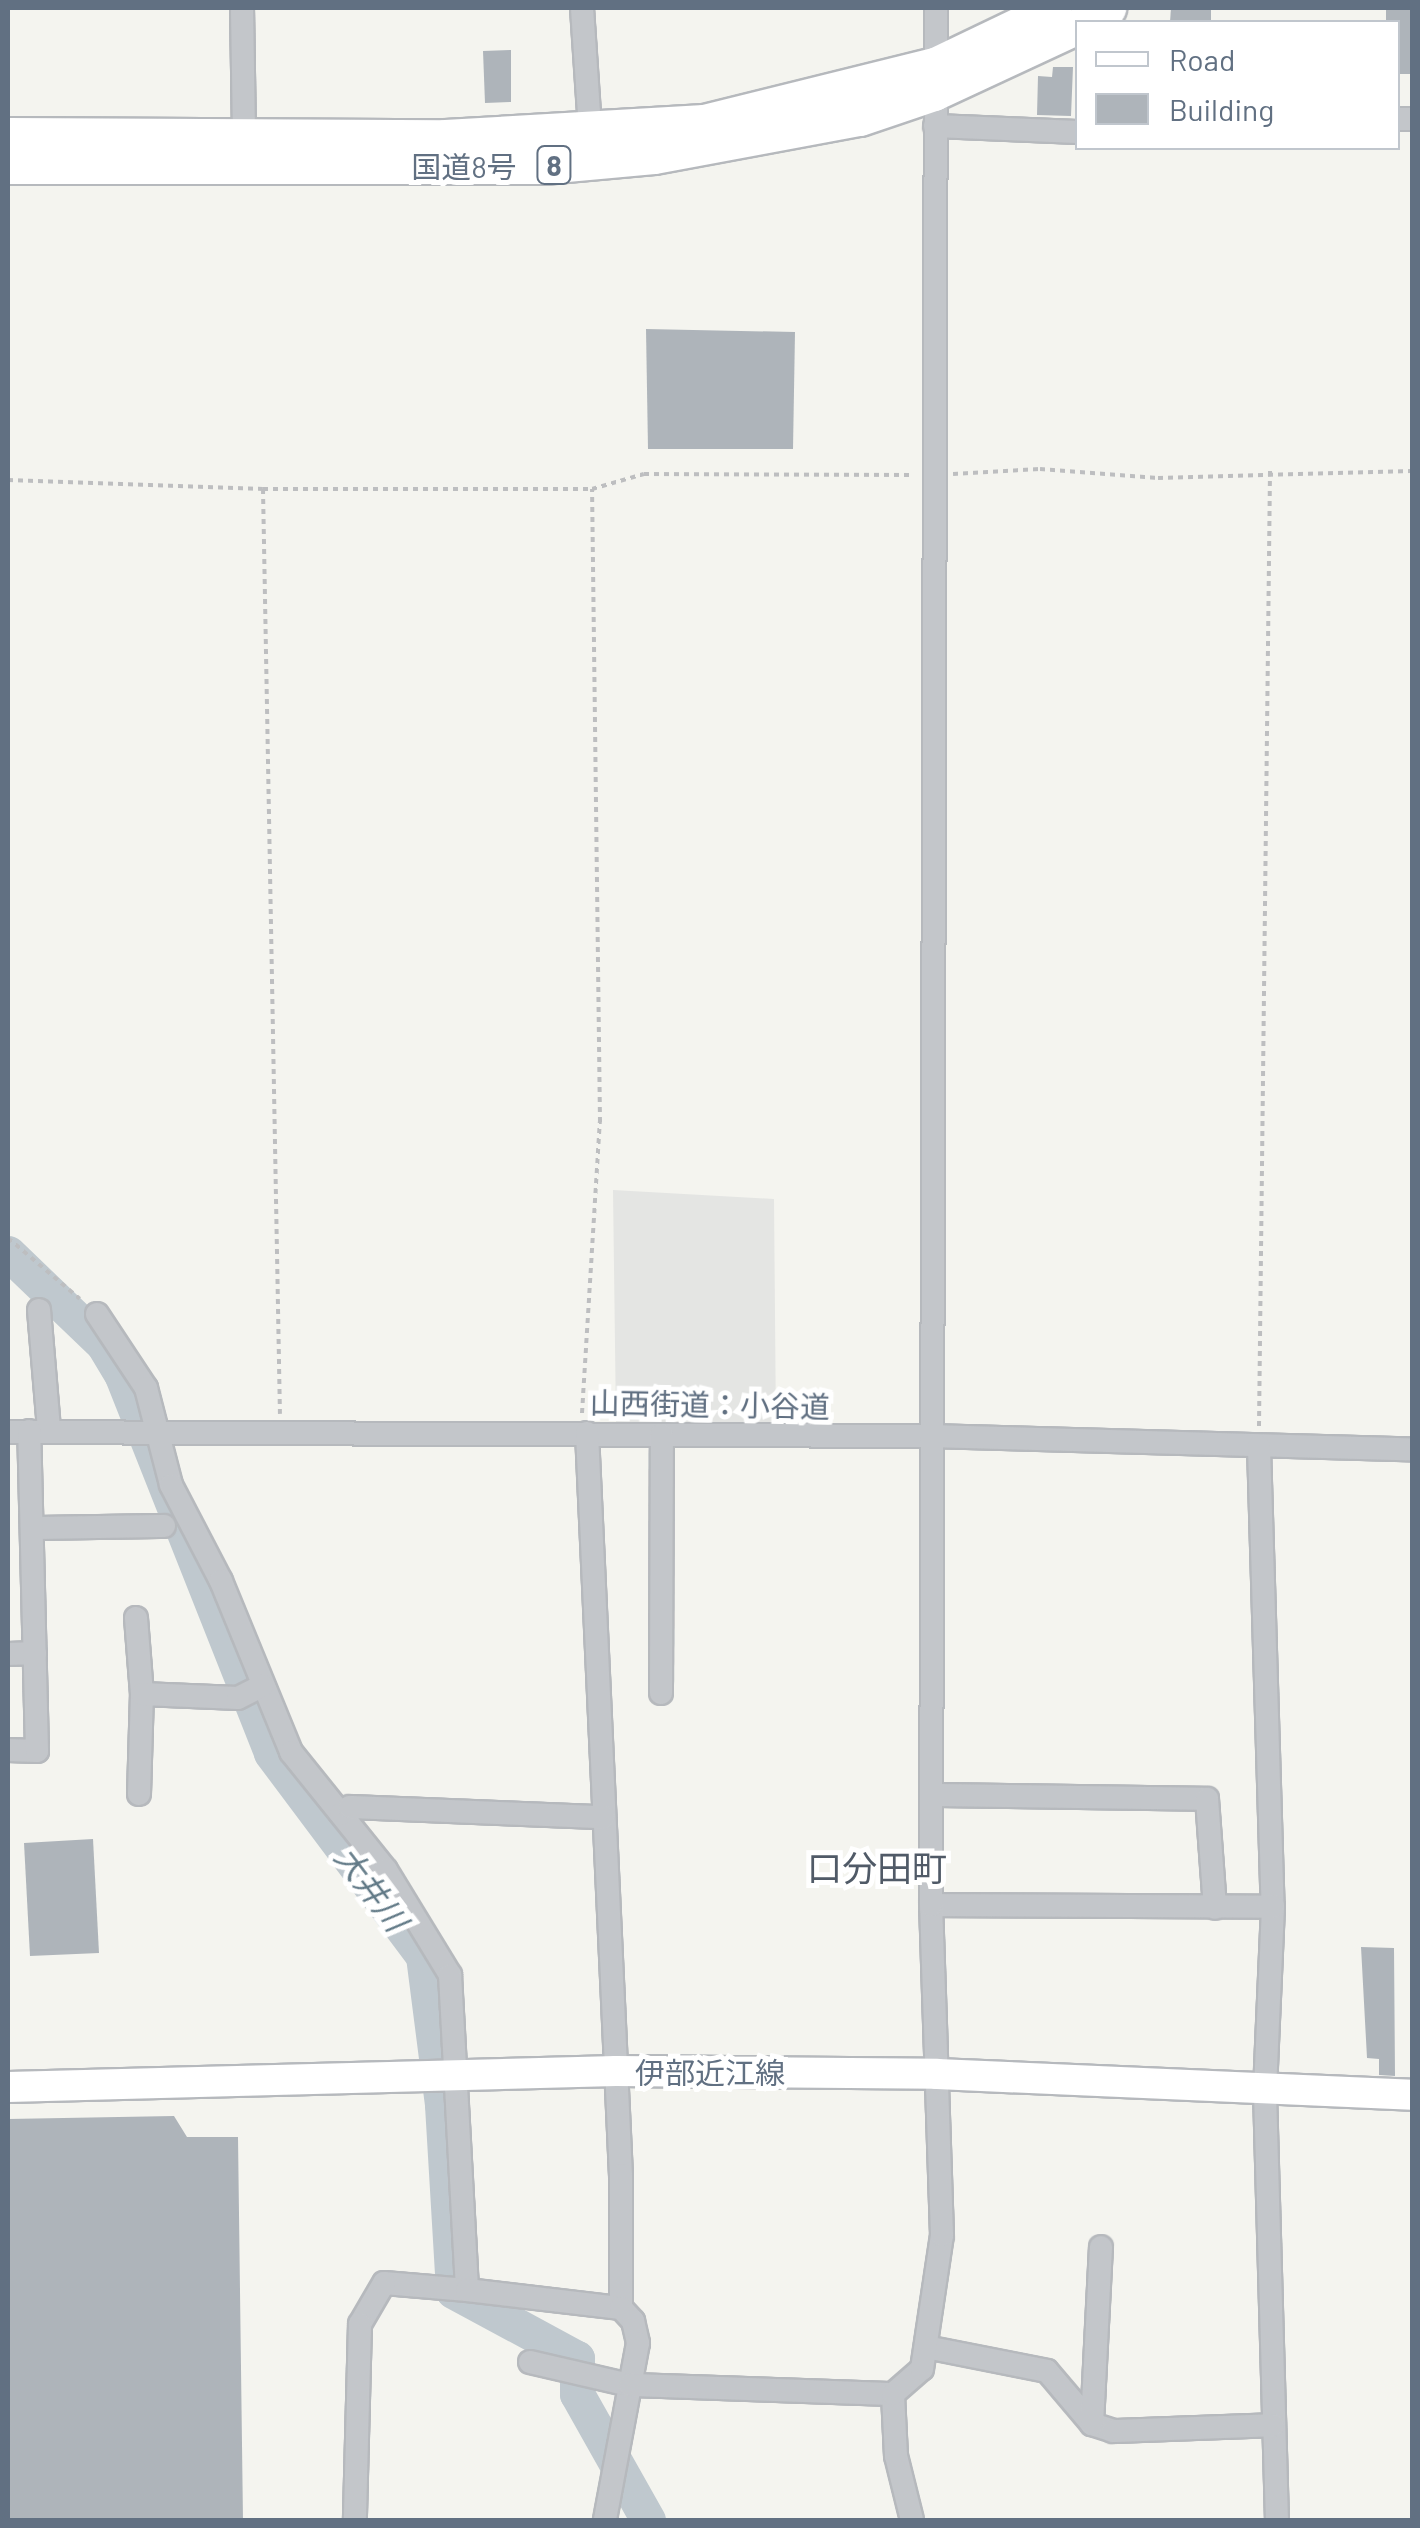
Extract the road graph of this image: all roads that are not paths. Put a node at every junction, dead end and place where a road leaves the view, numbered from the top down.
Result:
1 (242, 8) edge
2 (582, 8) edge
3 (936, 8) edge
4 (1054, 8) edge
5 (1075, 26) edge
6 (935, 95) junction
7 (590, 130) junction
8 (1075, 131) edge
9 (8, 135) edge
10 (244, 136) junction
11 (8, 166) edge
12 (40, 1310) dead end
13 (97, 1314) road end
14 (29, 1431) edge
15 (157, 1432) junction
16 (584, 1433) junction
17 (662, 1435) junction
18 (932, 1436) junction
19 (1259, 1447) junction
20 (1412, 1449) edge
21 (164, 1526) dead end
22 (32, 1528) junction
23 (136, 1618) dead end
24 (8, 1654) edge
25 (35, 1654) junction
26 (262, 1686) junction
27 (661, 1693) dead end
28 (142, 1694) junction
29 (8, 1750) edge
30 (139, 1794) dead end
31 (932, 1794) junction
32 (341, 1814) junction
33 (604, 1818) junction
34 (931, 1905) junction
35 (1273, 1907) junction
36 (1214, 1908) junction
37 (454, 2071) junction
38 (616, 2071) junction
39 (937, 2074) junction
40 (8, 2087) edge
41 (1265, 2092) junction
42 (1412, 2096) edge
43 (1101, 2247) dead end
44 (467, 2290) junction
45 (621, 2308) junction
46 (926, 2347) junction
47 (530, 2362) dead end
48 (630, 2384) junction
49 (893, 2394) junction
50 (1092, 2424) junction
51 (1273, 2425) junction
52 (355, 2520) edge
53 (605, 2520) edge
54 (912, 2520) edge
55 (1277, 2520) edge

1 - 10 street
2 - 7 street
3 - 6 street
4 - 6 highway, 国道8号 / 8
5 - 6 highway, 国道8号 / 8
6 - 7 highway, 国道8号 / 8
6 - 8 street
6 - 11 highway, 国道8号 / 8
6 - 18 street
7 - 10 highway, 国道8号 / 8
9 - 10 highway, 国道8号 / 8
12 - 14 street
13 - 15 street
14 - 15 street, 山西街道：小谷道
14 - 22 street
15 - 16 street, 山西街道：小谷道
15 - 26 street
16 - 17 street, 山西街道：小谷道
16 - 33 street
17 - 18 street, 山西街道：小谷道
17 - 27 street
18 - 19 street, 山西街道：小谷道
18 - 31 street
19 - 20 street, 山西街道：小谷道
19 - 35 street
21 - 22 street
22 - 25 street
23 - 28 street
24 - 25 street
25 - 29 street
26 - 28 street
26 - 32 street
28 - 30 street
31 - 34 street
31 - 36 street
32 - 33 street
32 - 37 street
33 - 38 street
34 - 36 street
34 - 39 street
35 - 36 street
35 - 41 street
37 - 38 main road, 伊部近江線
37 - 40 main road, 伊部近江線
37 - 44 street
38 - 39 main road, 伊部近江線
38 - 45 street
39 - 41 main road, 伊部近江線
39 - 46 street
41 - 42 main road, 伊部近江線
41 - 51 street
43 - 50 street
44 - 45 street
44 - 52 street
45 - 48 street
46 - 49 street
46 - 50 street
47 - 48 street
48 - 49 street
48 - 53 street
49 - 54 street
50 - 51 street
51 - 55 street

